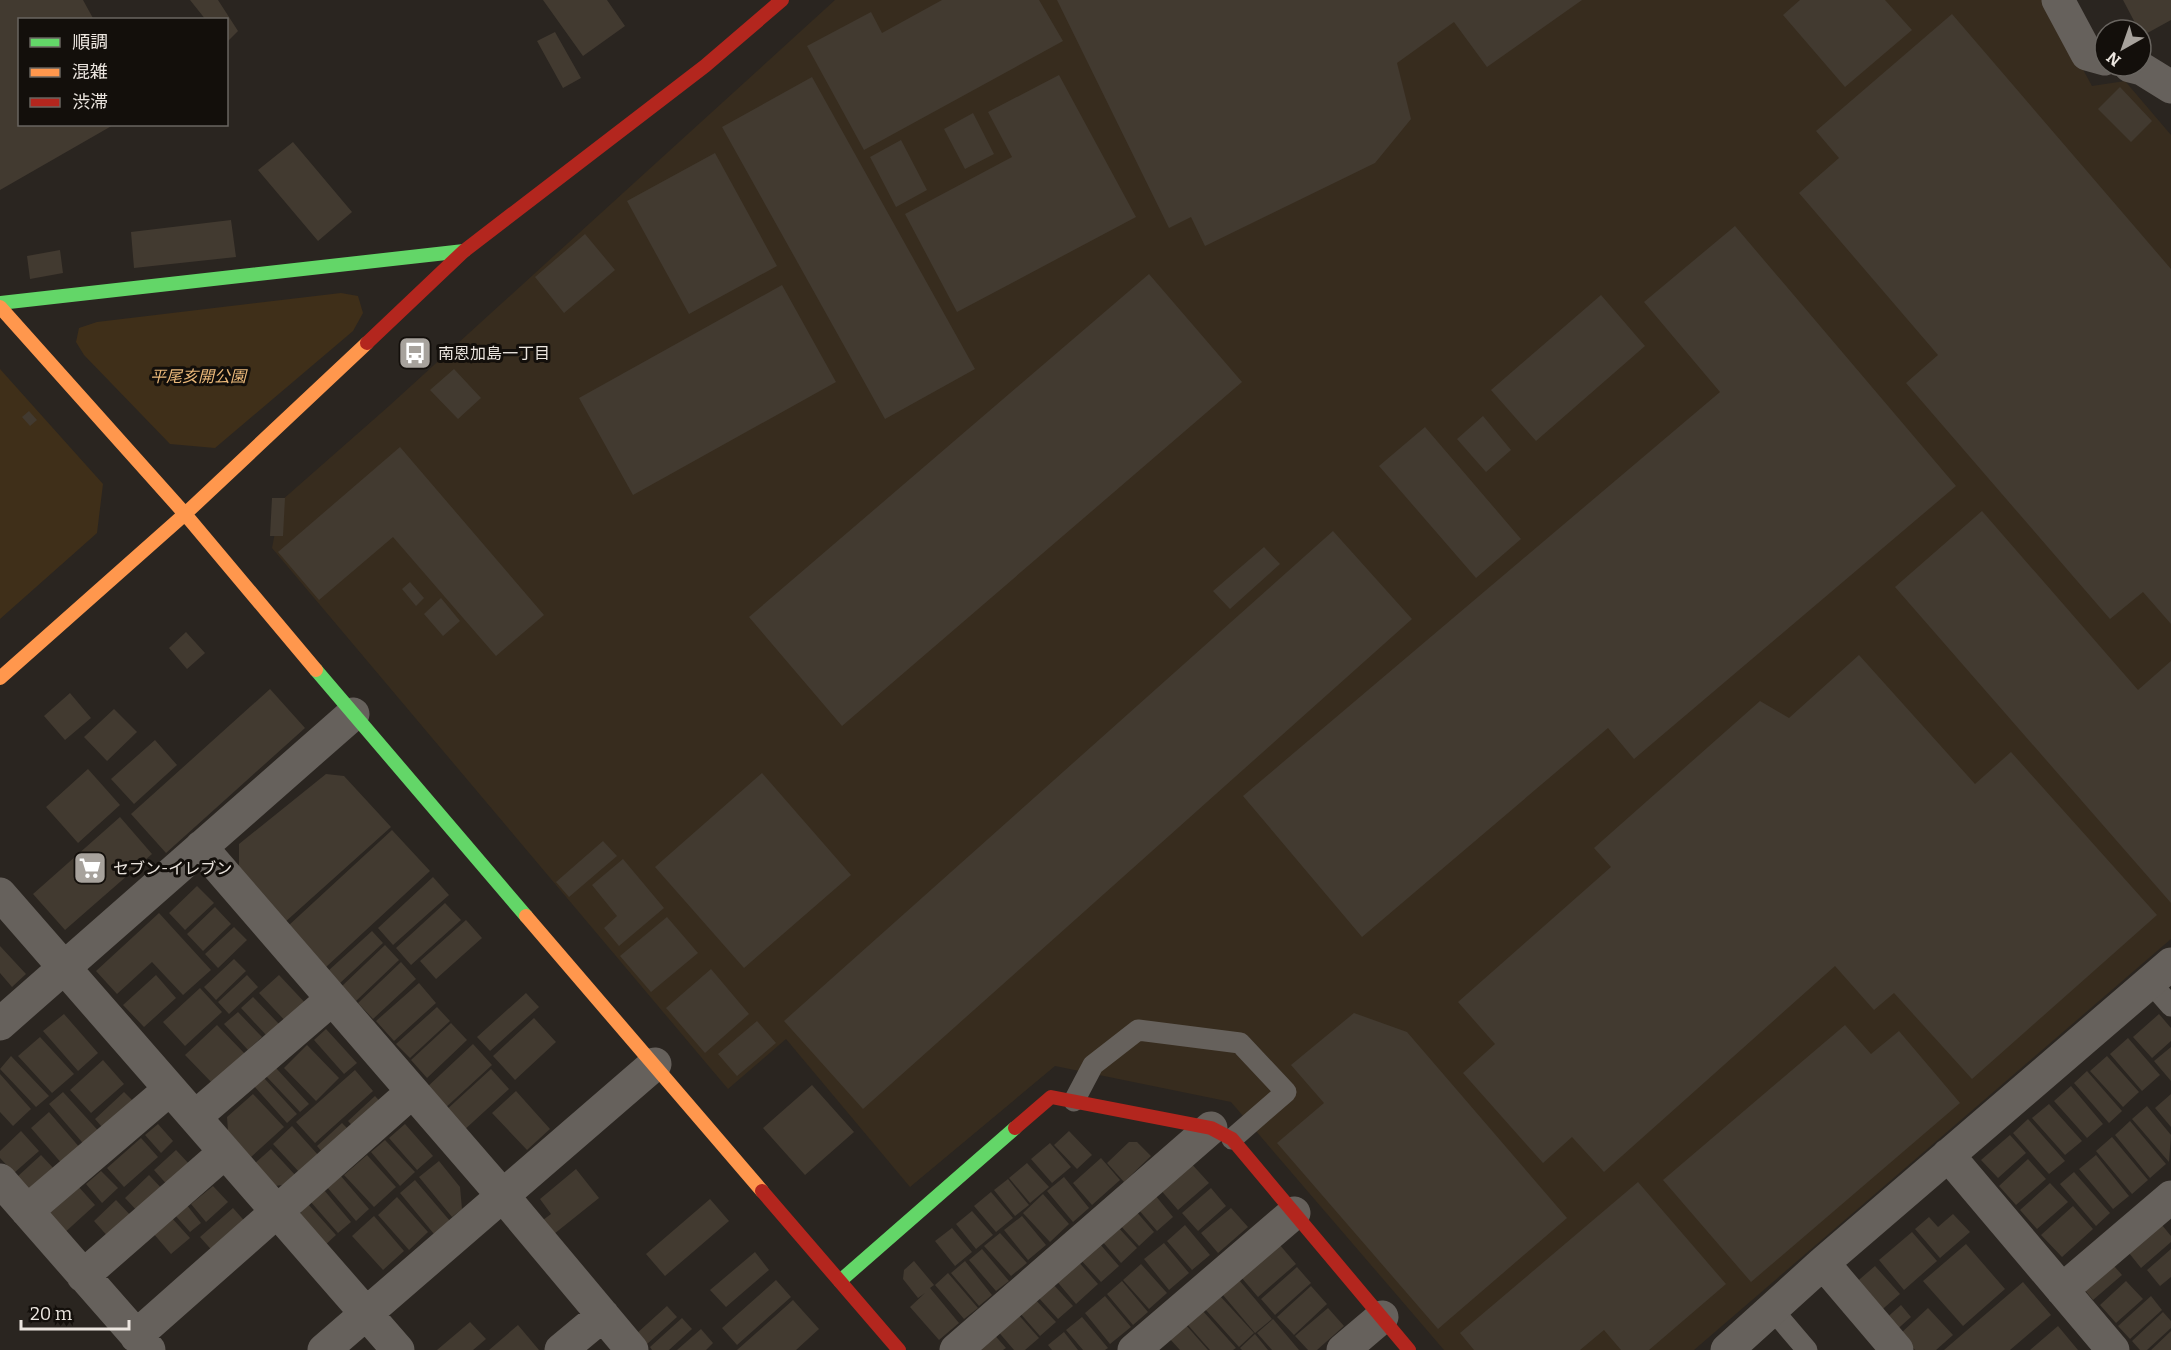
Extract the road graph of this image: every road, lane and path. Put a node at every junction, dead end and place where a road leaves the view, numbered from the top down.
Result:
1 (782, 0) edge
2 (2058, 0) edge
3 (2093, 56) edge
4 (2153, 76) edge
5 (2171, 87) edge
6 (464, 250) junction
7 (0, 305) edge
8 (185, 514) junction
9 (0, 678) edge
10 (353, 714) junction
11 (201, 847) junction
12 (0, 894) edge
13 (64, 968) junction
14 (2164, 984) edge
15 (332, 999) junction
16 (0, 1024) edge
17 (656, 1064) junction
18 (170, 1089) junction
19 (412, 1092) junction
20 (1074, 1101) junction
21 (195, 1117) junction
22 (1222, 1134) junction
23 (225, 1152) junction
24 (1948, 1155) junction
25 (503, 1196) junction
26 (2171, 1197) edge
27 (10, 1199) edge
28 (277, 1210) junction
29 (1294, 1213) junction
30 (1823, 1263) junction
31 (83, 1276) junction
32 (840, 1281) junction
33 (2062, 1290) junction
34 (1772, 1309) junction
35 (367, 1313) junction
36 (603, 1315) junction
37 (1382, 1317) junction
38 (142, 1343) edge
39 (324, 1350) edge
40 (398, 1350) edge
41 (561, 1350) edge
42 (632, 1350) edge
43 (899, 1350) edge
44 (956, 1350) edge
45 (1134, 1350) edge
46 (1343, 1350) edge
47 (1409, 1350) edge
48 (1727, 1350) edge
49 (1807, 1350) edge
50 (1897, 1350) edge
51 (2113, 1350) edge

1 - 6 street
2 - 3 street
4 - 5 street
6 - 7 street
6 - 8 street
7 - 8 street
8 - 9 street
8 - 10 street
10 - 11 street
10 - 17 street
11 - 13 street
11 - 15 street
12 - 13 street
13 - 16 street
13 - 18 street
14 - 24 street
15 - 19 street
15 - 21 street
17 - 25 street
17 - 32 street
18 - 21 street
18 - 27 street
19 - 25 street
19 - 28 street
20 - 22 street
20 - 22 lane
20 - 32 street
21 - 23 street
22 - 29 street
22 - 44 street
23 - 28 street
23 - 31 street
24 - 30 street
24 - 33 street
25 - 35 street
25 - 36 street
26 - 33 street
27 - 31 street
28 - 35 street
28 - 38 street
29 - 37 street
29 - 45 street
30 - 34 street
30 - 50 street
31 - 38 street
32 - 43 street
33 - 51 street
34 - 48 street
34 - 49 lane
35 - 39 street
35 - 40 street
36 - 41 street
36 - 42 street
37 - 46 street
37 - 47 street

